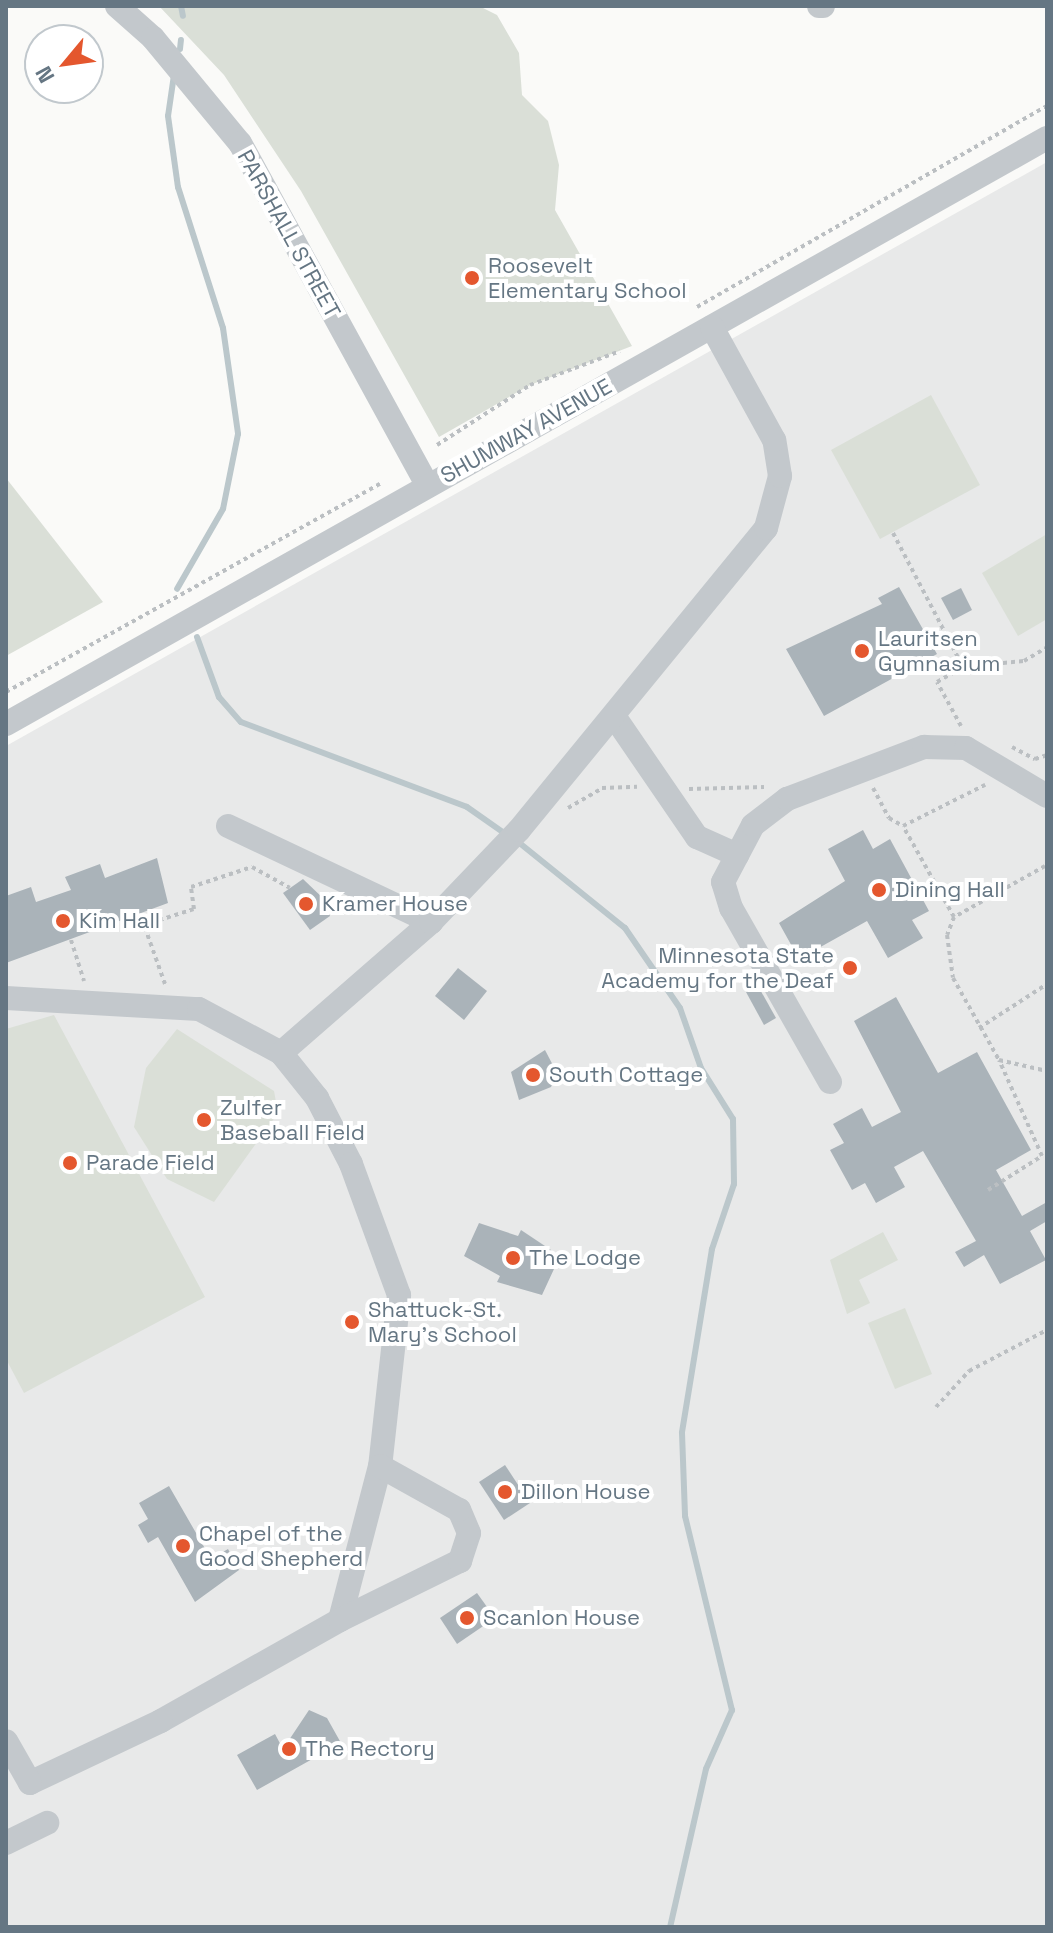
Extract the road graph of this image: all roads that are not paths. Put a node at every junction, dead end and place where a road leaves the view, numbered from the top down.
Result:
1 (117, 6) edge
2 (1047, 138) edge
3 (712, 327) junction
4 (428, 486) junction
5 (614, 716) junction
6 (6, 724) edge
7 (1047, 796) edge
8 (228, 826) dead end
9 (737, 855) junction
10 (431, 922) junction
11 (6, 998) edge
12 (281, 1053) junction
13 (830, 1082) dead end
14 (380, 1466) junction
15 (340, 1620) junction
16 (6, 1741) edge
17 (47, 1823) dead end
18 (6, 1843) edge

1 - 4 street, PARSHALL STREET
2 - 3 street, SHUMWAY AVENUE
3 - 4 street, SHUMWAY AVENUE
3 - 5 street
4 - 6 street, SHUMWAY AVENUE
5 - 9 street
5 - 10 street
7 - 9 street
8 - 10 street
9 - 13 street
10 - 12 street
11 - 12 street
12 - 14 street
14 - 15 street
14 - 15 street
15 - 16 street
17 - 18 street

